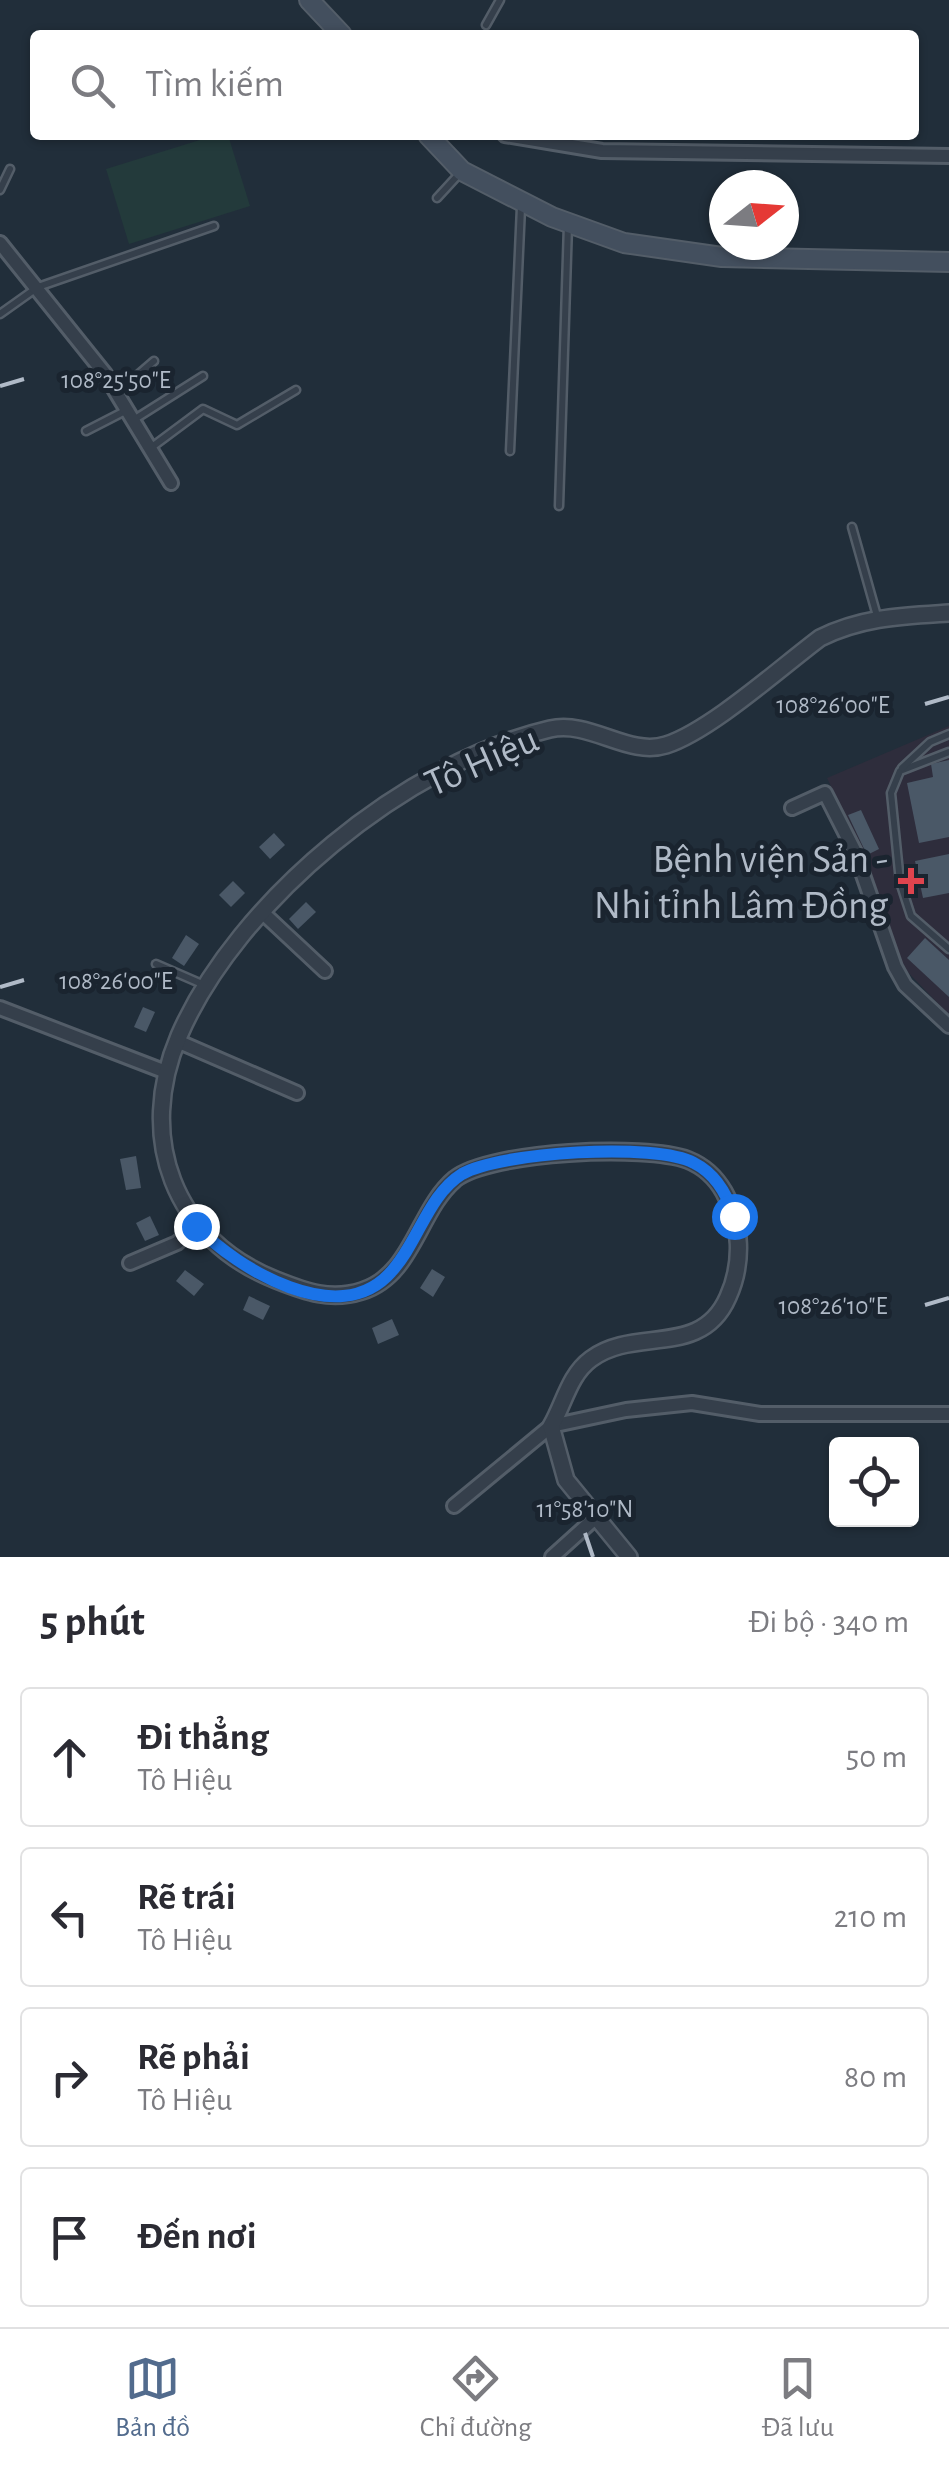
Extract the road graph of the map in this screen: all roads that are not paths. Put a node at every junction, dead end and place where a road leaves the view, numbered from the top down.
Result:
1 (309, 0) edge
2 (500, 0) edge
3 (486, 26) dead end
4 (337, 30) edge
5 (433, 140) edge
6 (535, 140) edge
7 (949, 156) edge
8 (10, 169) dead end
9 (462, 171) junction
10 (0, 190) edge
11 (438, 198) dead end
12 (521, 200) junction
13 (568, 224) junction
14 (214, 226) dead end
15 (0, 243) edge
16 (949, 262) edge
17 (38, 287) junction
18 (0, 314) edge
19 (154, 361) dead end
20 (202, 376) dead end
21 (296, 390) dead end
22 (117, 393) junction
23 (132, 414) junction
24 (86, 431) dead end
25 (151, 447) junction
26 (510, 450) dead end
27 (171, 483) dead end
28 (558, 506) dead end
29 (852, 526) dead end
30 (949, 613) edge
31 (878, 618) junction
32 (949, 734) edge
33 (949, 752) edge
34 (900, 771) junction
35 (792, 808) dead end
36 (263, 913) junction
37 (949, 949) edge
38 (156, 964) dead end
39 (325, 972) dead end
40 (203, 985) junction
41 (0, 1008) edge
42 (949, 1026) edge
43 (177, 1041) junction
44 (166, 1072) junction
45 (297, 1092) dead end
46 (196, 1226) junction
47 (130, 1263) dead end
48 (949, 1414) edge
49 (551, 1426) junction
50 (454, 1506) dead end
51 (594, 1519) junction
52 (552, 1557) edge
53 (629, 1557) edge

1 - 4 main road
2 - 3 lane
5 - 9 main road
6 - 7 street
8 - 10 lane
9 - 11 lane
9 - 12 main road
12 - 13 main road
12 - 26 lane
13 - 16 main road
13 - 28 lane
14 - 17 lane
15 - 17 street
17 - 18 lane
17 - 22 street
19 - 22 lane
20 - 23 lane
21 - 25 lane
22 - 23 street
23 - 24 lane
23 - 25 street
25 - 27 street
29 - 31 lane
30 - 31 street, Tô Hiệu
31 - 36 street, Tô Hiệu
32 - 34 lane
33 - 34 lane
34 - 37 lane
35 - 42 street
36 - 39 street
36 - 40 street, Tô Hiệu
38 - 40 lane
40 - 43 street, Tô Hiệu
41 - 44 street
43 - 44 street, Tô Hiệu
43 - 45 street
44 - 46 street, Tô Hiệu
46 - 47 street
46 - 49 street, Tô Hiệu
48 - 49 street
49 - 50 street
49 - 51 street
51 - 52 street
51 - 53 street

